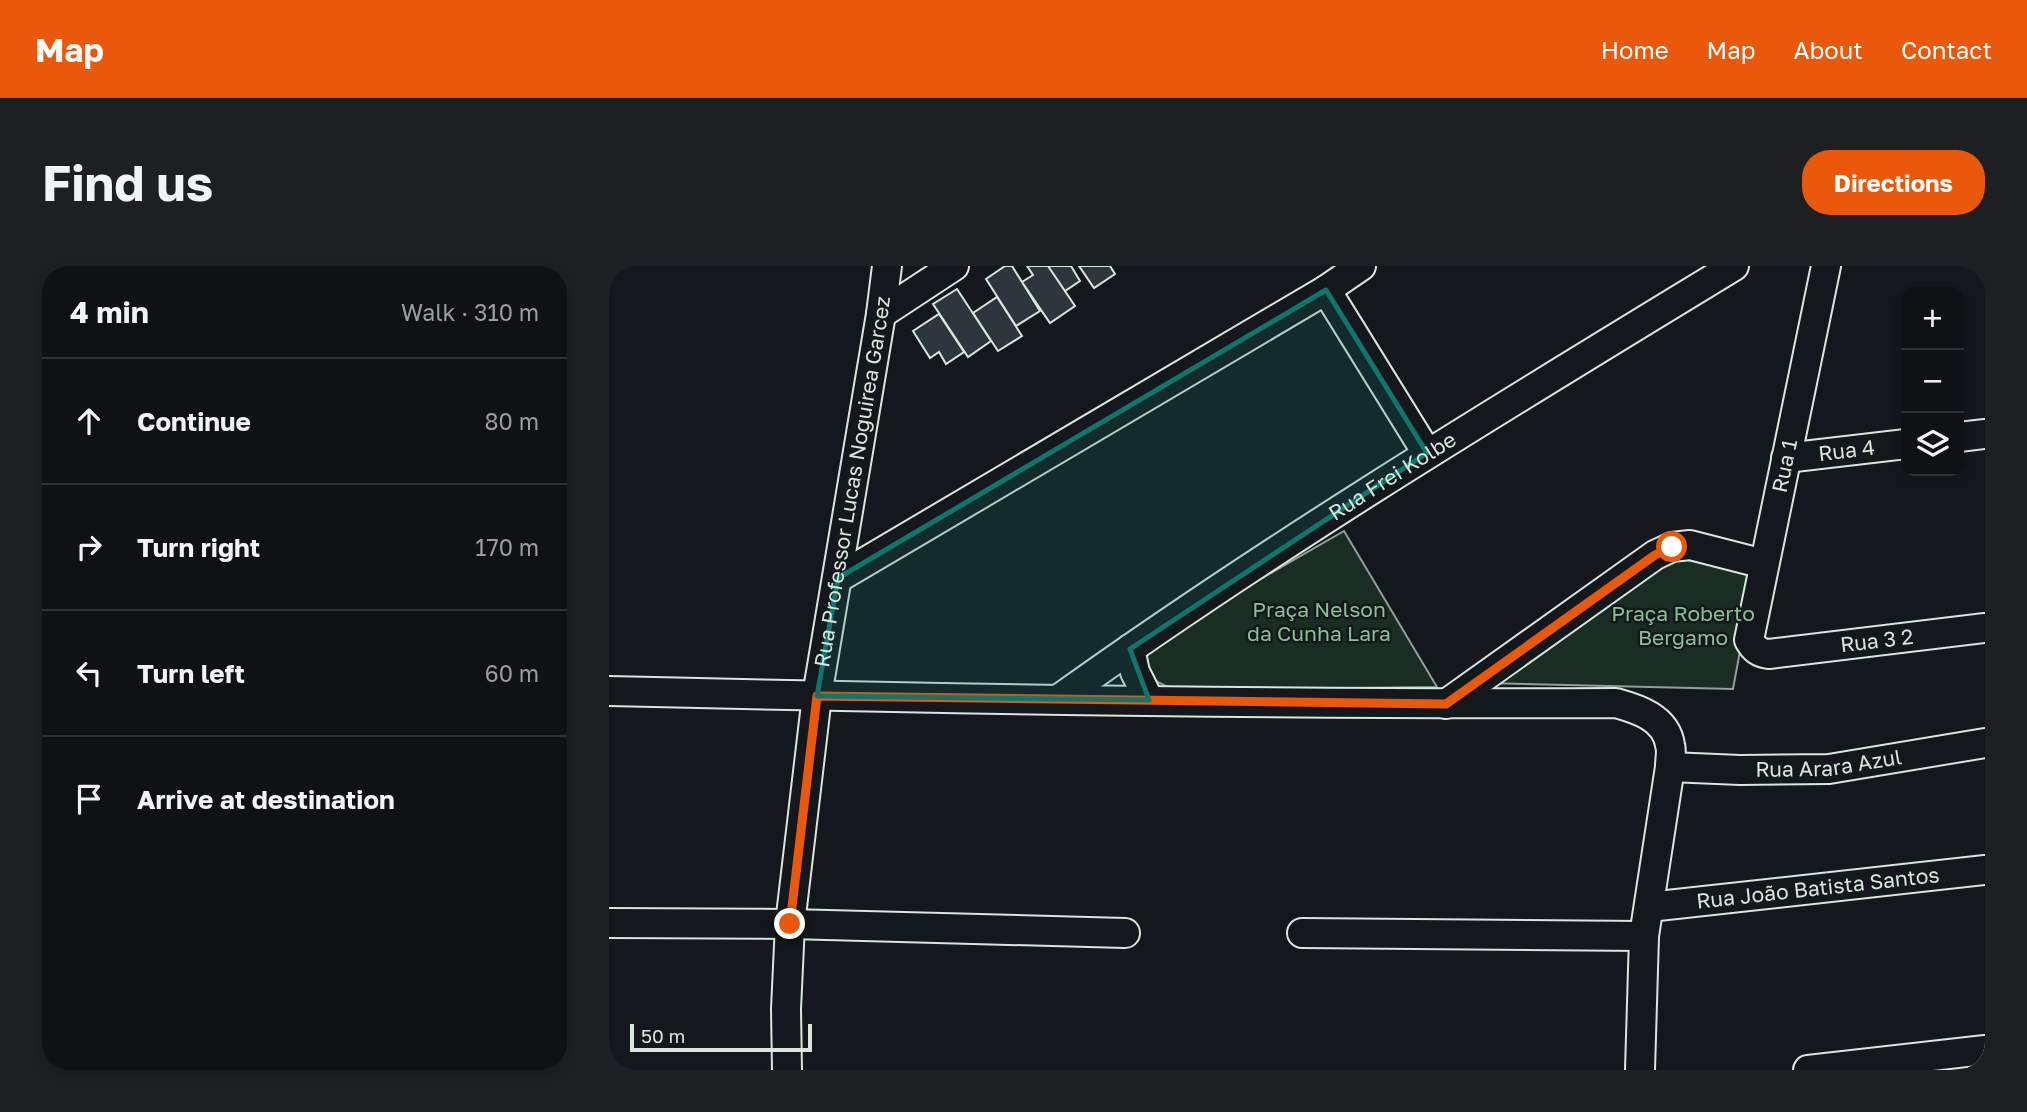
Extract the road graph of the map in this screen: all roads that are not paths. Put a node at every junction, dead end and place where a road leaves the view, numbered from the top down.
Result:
1 (887, 266) edge
2 (954, 266) edge
3 (1360, 266) edge
4 (1734, 266) edge
5 (1826, 266) edge
6 (1326, 290) junction
7 (881, 314) junction
8 (1985, 434) edge
9 (1964, 436) edge
10 (1901, 445) edge
11 (1427, 453) junction
12 (1786, 458) junction
13 (1754, 560) junction
14 (838, 578) junction
15 (1985, 628) edge
16 (1130, 649) junction
17 (1769, 654) joint
18 (609, 691) edge
19 (817, 696) junction
20 (1059, 699) junction
21 (1149, 700) junction
22 (1446, 704) junction
23 (1985, 743) edge
24 (1670, 767) junction
25 (1985, 870) edge
26 (1649, 907) junction
27 (609, 923) edge
28 (790, 924) junction
29 (1125, 933) dead end
30 (1302, 933) dead end
31 (1644, 936) junction
32 (1985, 1050) edge
33 (787, 1070) edge
34 (1640, 1070) edge
35 (1808, 1070) edge

1 - 7 street, Rua Professor Lucas Noguirea Garcez
2 - 7 street
3 - 6 street
4 - 11 street, Rua Frei Kolbe
5 - 12 street, Rua 1
6 - 11 street
6 - 14 street
7 - 14 street, Rua Professor Lucas Noguirea Garcez
8 - 9 street
10 - 12 street, Rua 4
11 - 16 street, Rua Frei Kolbe
12 - 13 street, Rua 1
13 - 17 street, Rua 1
13 - 22 street
14 - 19 street, Rua Professor Lucas Noguirea Garcez
15 - 17 street, Rua 3 2
16 - 20 street, Rua Frei Kolbe
16 - 21 street
18 - 19 street
19 - 20 street
19 - 28 street, Rua Professor Lucas Noguirea Garcez
20 - 21 street
21 - 22 street
22 - 24 street
23 - 24 street, Rua Arara Azul
24 - 26 street
25 - 26 street, Rua João Batista Santos
26 - 31 street
27 - 28 street
28 - 29 street
28 - 33 street, Rua Professor Lucas Noguirea Garcez
30 - 31 street
31 - 34 street
32 - 35 street

